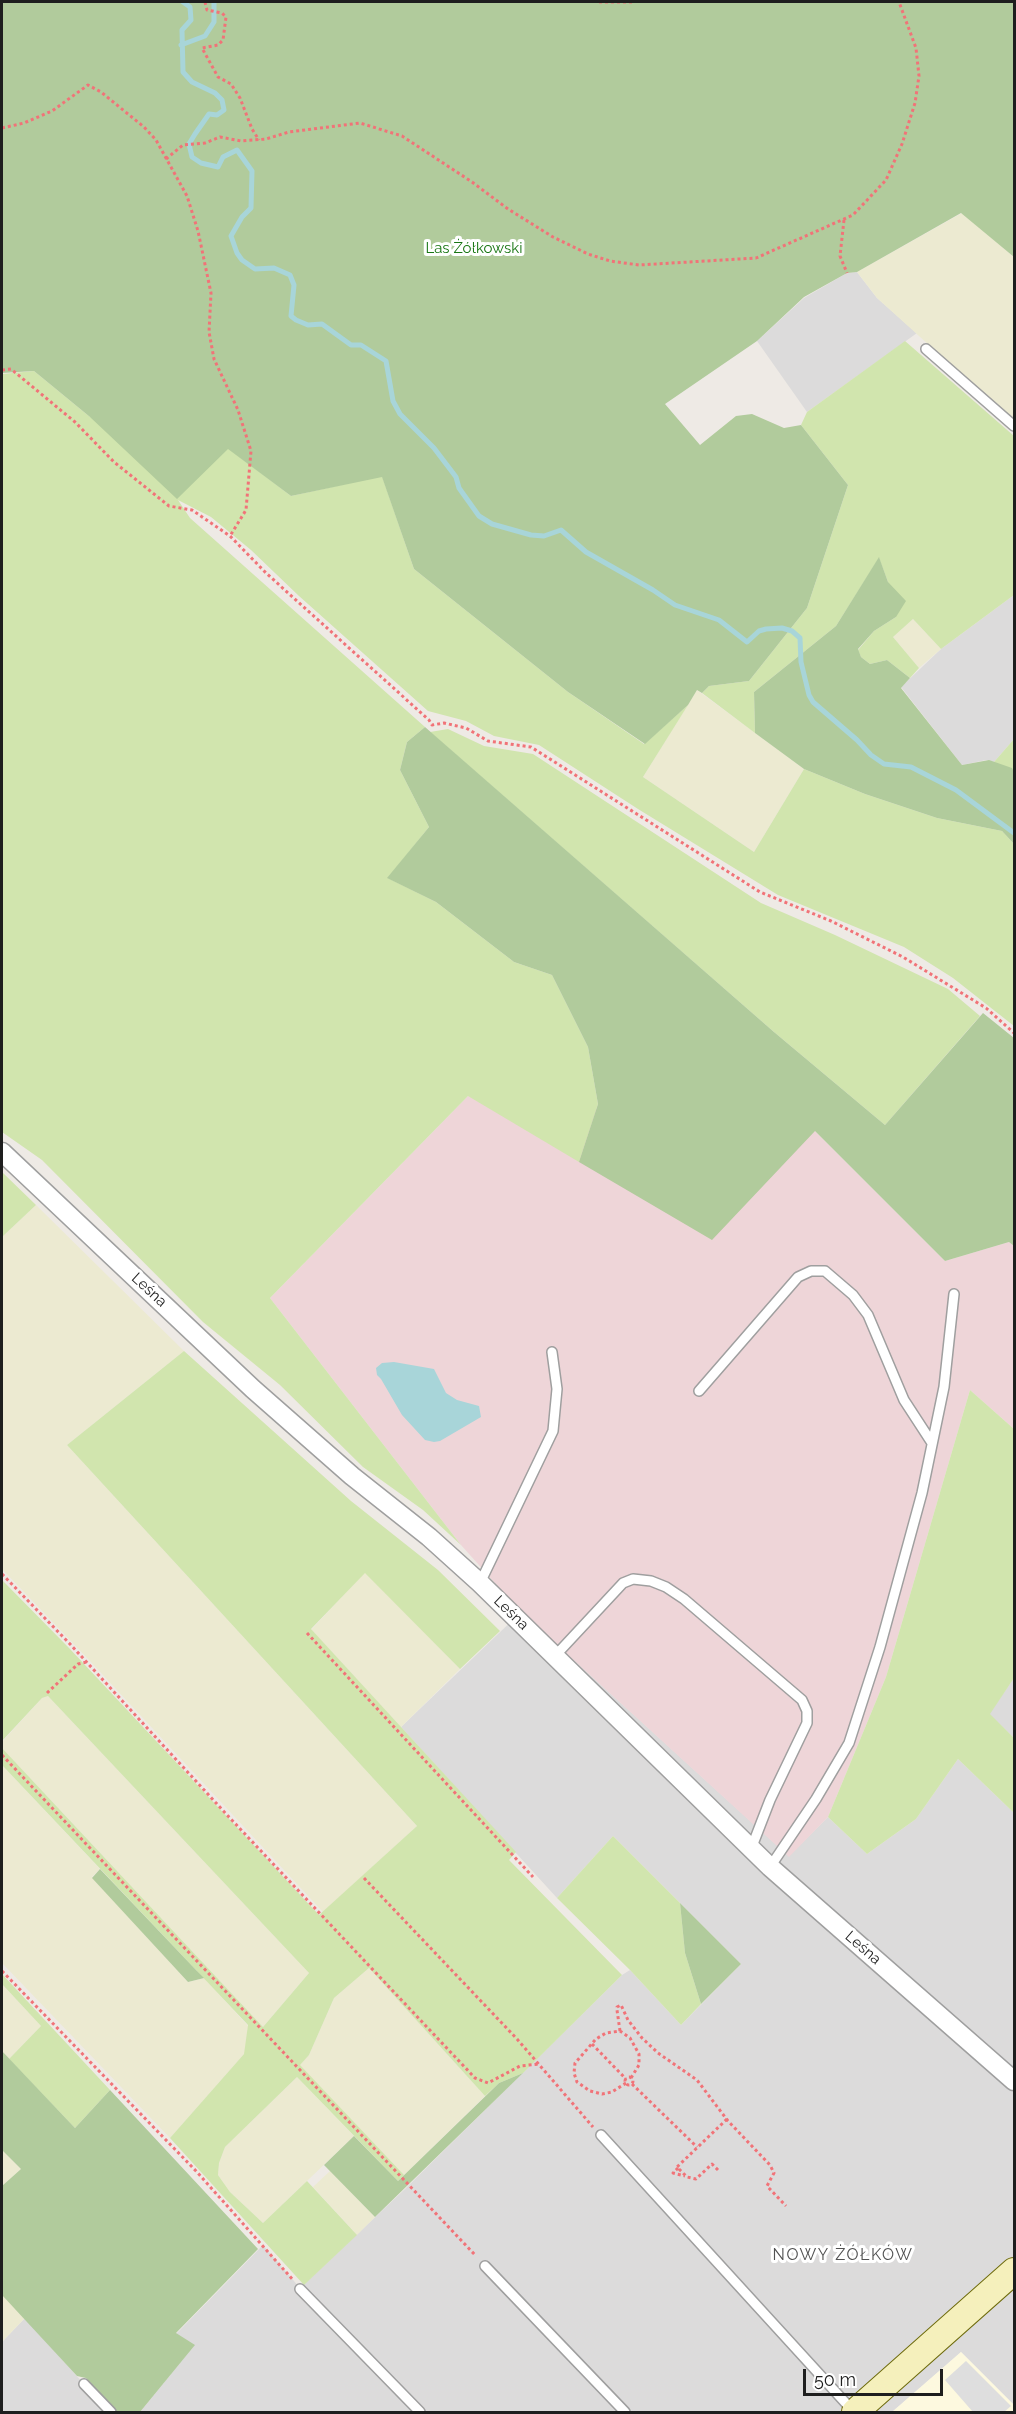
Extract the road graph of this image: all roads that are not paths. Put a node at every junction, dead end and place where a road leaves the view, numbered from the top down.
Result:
1 (926, 349) dead end
2 (1014, 426) edge
3 (2, 1152) edge
4 (954, 1294) dead end
5 (552, 1352) dead end
6 (699, 1392) dead end
7 (933, 1443) junction
8 (480, 1583) junction
9 (555, 1656) junction
10 (752, 1849) junction
11 (770, 1867) junction
12 (1014, 2081) edge
13 (601, 2135) road end
14 (485, 2266) road end
15 (1014, 2271) edge
16 (300, 2289) road end
17 (84, 2384) dead end
18 (111, 2412) edge
19 (420, 2412) edge
20 (625, 2412) edge
21 (855, 2412) edge

1 - 2 lane
3 - 8 street, Leśna
4 - 7 lane
5 - 8 lane
6 - 7 lane
7 - 11 lane
8 - 9 street, Leśna
9 - 10 street, Leśna
9 - 10 lane
10 - 11 street, Leśna
11 - 12 street, Leśna
13 - 21 lane
14 - 20 lane
15 - 21 main road
16 - 19 lane
17 - 18 lane

